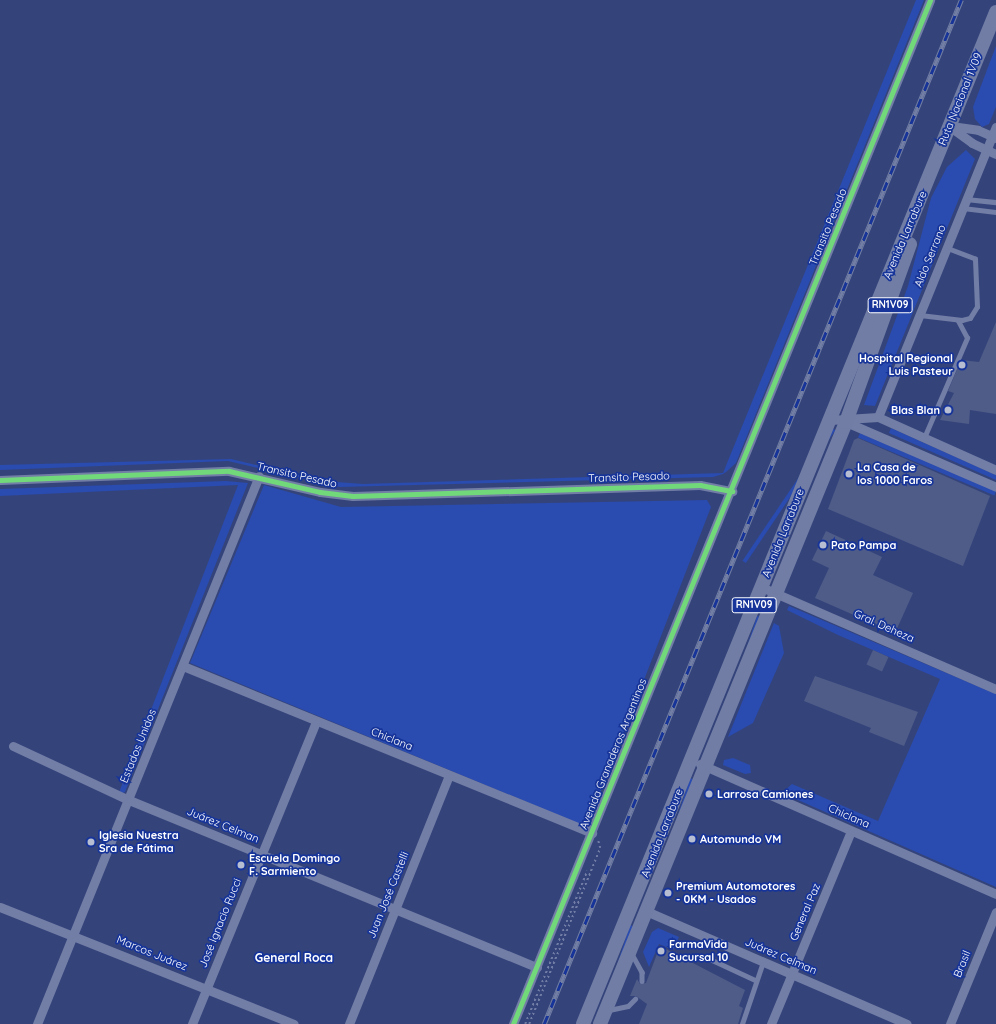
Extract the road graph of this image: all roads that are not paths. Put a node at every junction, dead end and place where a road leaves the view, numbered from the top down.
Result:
1 (930, 0) edge
2 (996, 12) edge
3 (949, 126) junction
4 (995, 134) edge
5 (986, 150) junction
6 (996, 154) edge
7 (925, 186) junction
8 (966, 199) junction
9 (996, 202) edge
10 (963, 208) junction
11 (996, 212) edge
12 (946, 248) junction
13 (920, 314) junction
14 (958, 320) junction
15 (878, 417) junction
16 (830, 420) junction
17 (846, 422) junction
18 (924, 438) junction
19 (996, 470) edge
20 (259, 476) junction
21 (0, 480) edge
22 (996, 487) edge
23 (732, 491) junction
24 (761, 587) junction
25 (776, 593) junction
26 (183, 666) junction
27 (996, 689) edge
28 (316, 721) junction
29 (13, 746) dead end
30 (692, 760) junction
31 (705, 766) junction
32 (449, 775) junction
33 (128, 800) junction
34 (851, 831) junction
35 (592, 833) junction
36 (260, 854) junction
37 (996, 894) edge
38 (0, 907) edge
39 (396, 908) junction
40 (646, 911) junction
41 (996, 912) edge
42 (74, 935) junction
43 (630, 950) junction
44 (710, 959) dead end
45 (763, 962) junction
46 (537, 966) junction
47 (792, 973) junction
48 (755, 980) junction
49 (642, 981) dead end
50 (207, 988) junction
51 (635, 999) dead end
52 (602, 1018) edge
53 (37, 1024) edge
54 (192, 1024) edge
55 (294, 1024) edge
56 (349, 1024) edge
57 (513, 1024) edge
58 (583, 1024) edge
59 (742, 1024) edge
60 (771, 1024) edge
61 (907, 1024) edge
62 (950, 1024) edge

1 - 23 street, Transito Pesado
2 - 3 main road, Ruta Nacional 1V09 / RN1V09
3 - 4 street
3 - 5 street
3 - 7 main road, Ruta Nacional 1V09 / RN1V09
4 - 5 street, Aldo Serrano
5 - 6 street
5 - 8 street, Aldo Serrano
7 - 16 main road, Avenida Larrabure / RN1V09
7 - 17 main road, Avenida Larrabure / RN1V09
8 - 9 lane
8 - 10 street, Aldo Serrano
10 - 11 lane
10 - 12 street, Aldo Serrano
12 - 13 street, Aldo Serrano
12 - 14 lane
13 - 14 lane
13 - 15 street, Aldo Serrano
14 - 18 lane
15 - 17 street
15 - 18 street
16 - 17 street
16 - 24 main road, Avenida Larrabure / RN1V09
17 - 22 street
17 - 25 main road, Avenida Larrabure / RN1V09
18 - 19 street
20 - 21 street, Transito Pesado
20 - 23 street, Transito Pesado
20 - 26 street, Estados Unidos
23 - 35 street, Avenida Granaderos Argentinos
24 - 25 street, Gral. Deheza
24 - 30 main road, Avenida Larrabure / RN1V09
25 - 27 street, Gral. Deheza
25 - 31 main road, Avenida Larrabure / RN1V09
26 - 28 street, Chiclana
26 - 33 street, Estados Unidos
28 - 32 street, Chiclana
28 - 36 street, José Ignacio Rucci
29 - 33 street, Juárez Celman
30 - 31 street, Chiclana
30 - 58 main road, Avenida Larrabure / RN1V09
31 - 34 street, Chiclana
31 - 40 main road, Avenida Larrabure / RN1V09
32 - 35 street, Chiclana
32 - 39 street, Juan José Castelli
33 - 36 street, Juárez Celman
33 - 42 street, Estados Unidos
34 - 37 street, Chiclana
34 - 47 street, General Paz
35 - 46 street, Avenida Granaderos Argentinos
36 - 39 street, Juárez Celman
36 - 50 street, José Ignacio Rucci
38 - 42 street, Marcos Juárez
39 - 46 street, Juárez Celman
39 - 56 street, Juan José Castelli
40 - 43 main road, Avenida Larrabure / RN1V09
40 - 45 street, Juárez Celman
41 - 62 street, Brasil
42 - 50 street, Marcos Juárez
42 - 53 street, Estados Unidos
43 - 49 lane
43 - 52 main road, Avenida Larrabure / RN1V09
44 - 48 lane
45 - 47 street, Juárez Celman
45 - 48 lane
46 - 57 street, Avenida Granaderos Argentinos
47 - 60 street, General Paz
47 - 61 street, Juárez Celman
48 - 59 lane
50 - 54 street, José Ignacio Rucci
50 - 55 street, Marcos Juárez
51 - 52 lane

